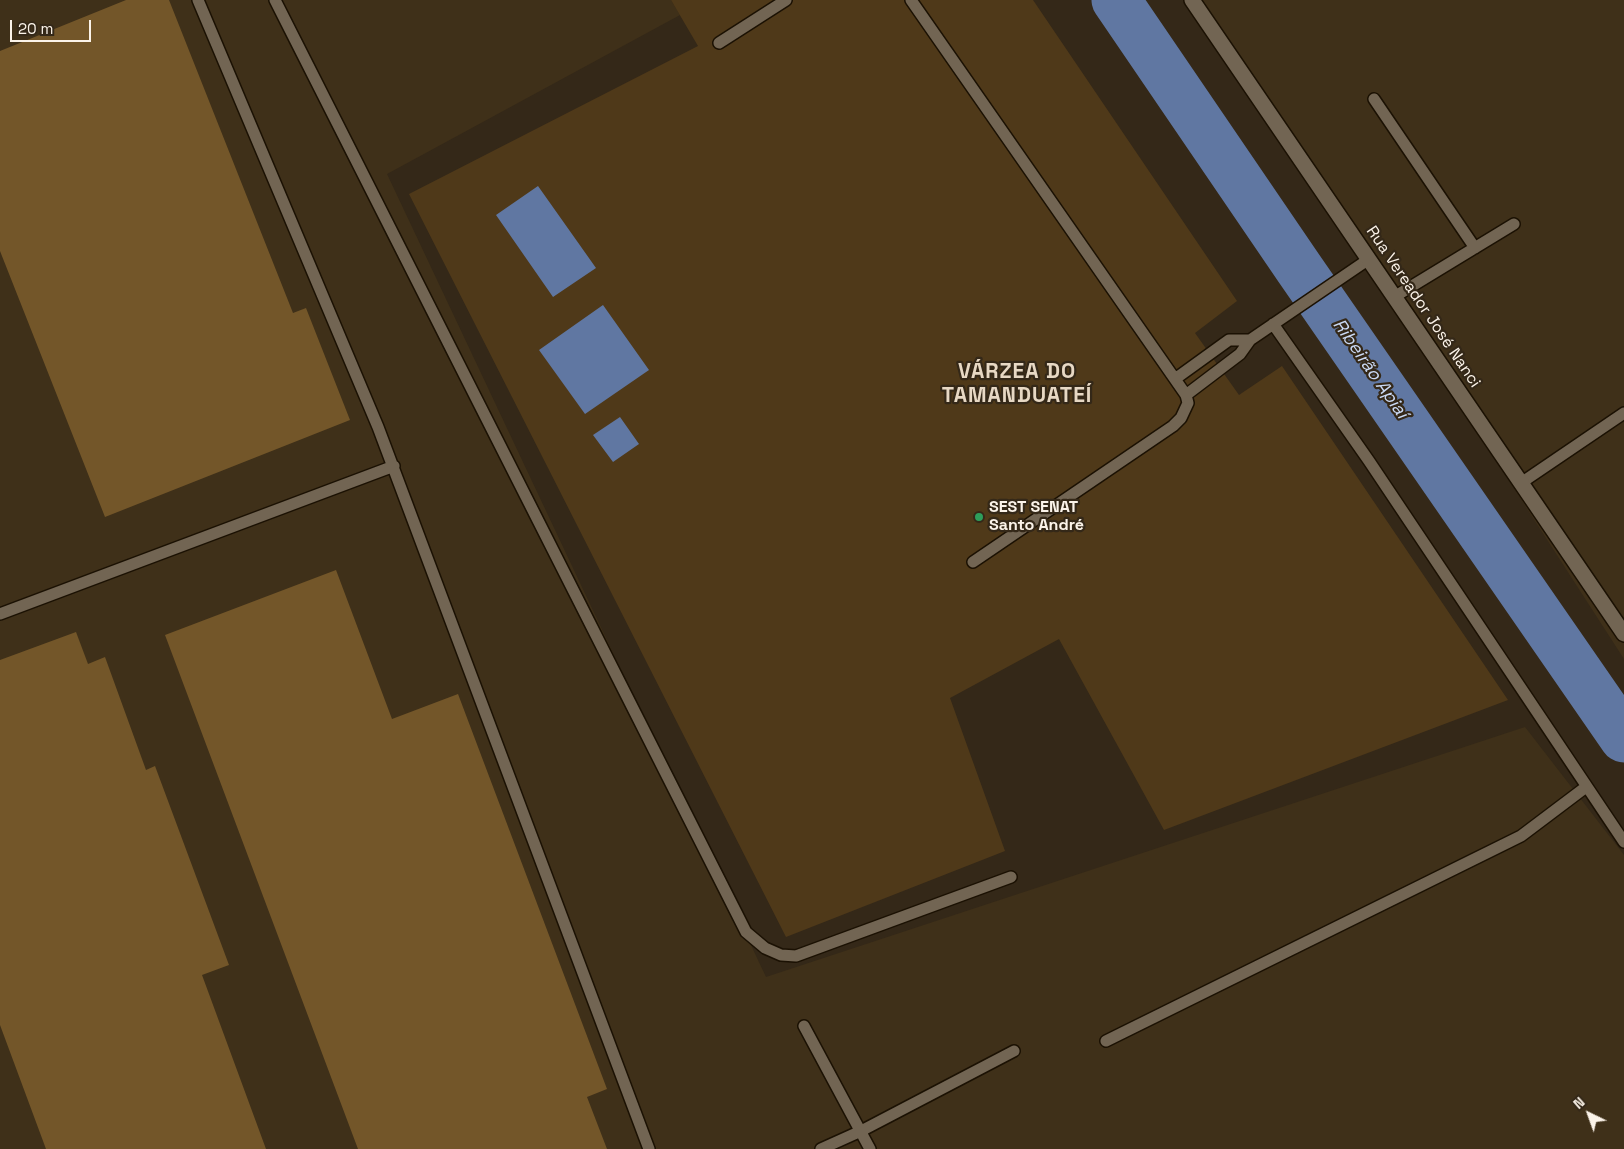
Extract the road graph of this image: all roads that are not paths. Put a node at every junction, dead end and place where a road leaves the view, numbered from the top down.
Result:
1 (198, 0) edge
2 (275, 0) edge
3 (786, 0) edge
4 (911, 0) edge
5 (1192, 0) edge
6 (719, 43) dead end
7 (1374, 99) dead end
8 (1514, 224) dead end
9 (1476, 248) junction
10 (1369, 259) junction
11 (1394, 298) junction
12 (1273, 324) junction
13 (1250, 340) junction
14 (1174, 379) junction
15 (1186, 395) junction
16 (1624, 413) edge
17 (394, 466) junction
18 (1521, 482) junction
19 (973, 562) dead end
20 (0, 614) edge
21 (1624, 634) edge
22 (1586, 787) junction
23 (1624, 842) edge
24 (1011, 877) dead end
25 (804, 1026) dead end
26 (1106, 1041) dead end
27 (1014, 1051) dead end
28 (861, 1132) junction
29 (649, 1149) edge
30 (821, 1149) edge
31 (870, 1149) edge

1 - 17 lane
2 - 24 lane
3 - 6 lane
4 - 14 lane
5 - 10 street, Rua Vereador José Nanci
7 - 9 lane
8 - 9 lane
9 - 11 lane
10 - 11 street, Rua Vereador José Nanci
10 - 12 lane
11 - 18 street, Rua Vereador José Nanci
12 - 13 lane
12 - 22 lane
13 - 14 lane
13 - 15 lane
14 - 15 lane
15 - 19 lane
16 - 18 lane
17 - 20 lane
17 - 29 lane
18 - 21 street, Rua Vereador José Nanci
22 - 23 lane
22 - 26 lane
25 - 28 lane
27 - 28 lane
28 - 30 lane
28 - 31 lane

